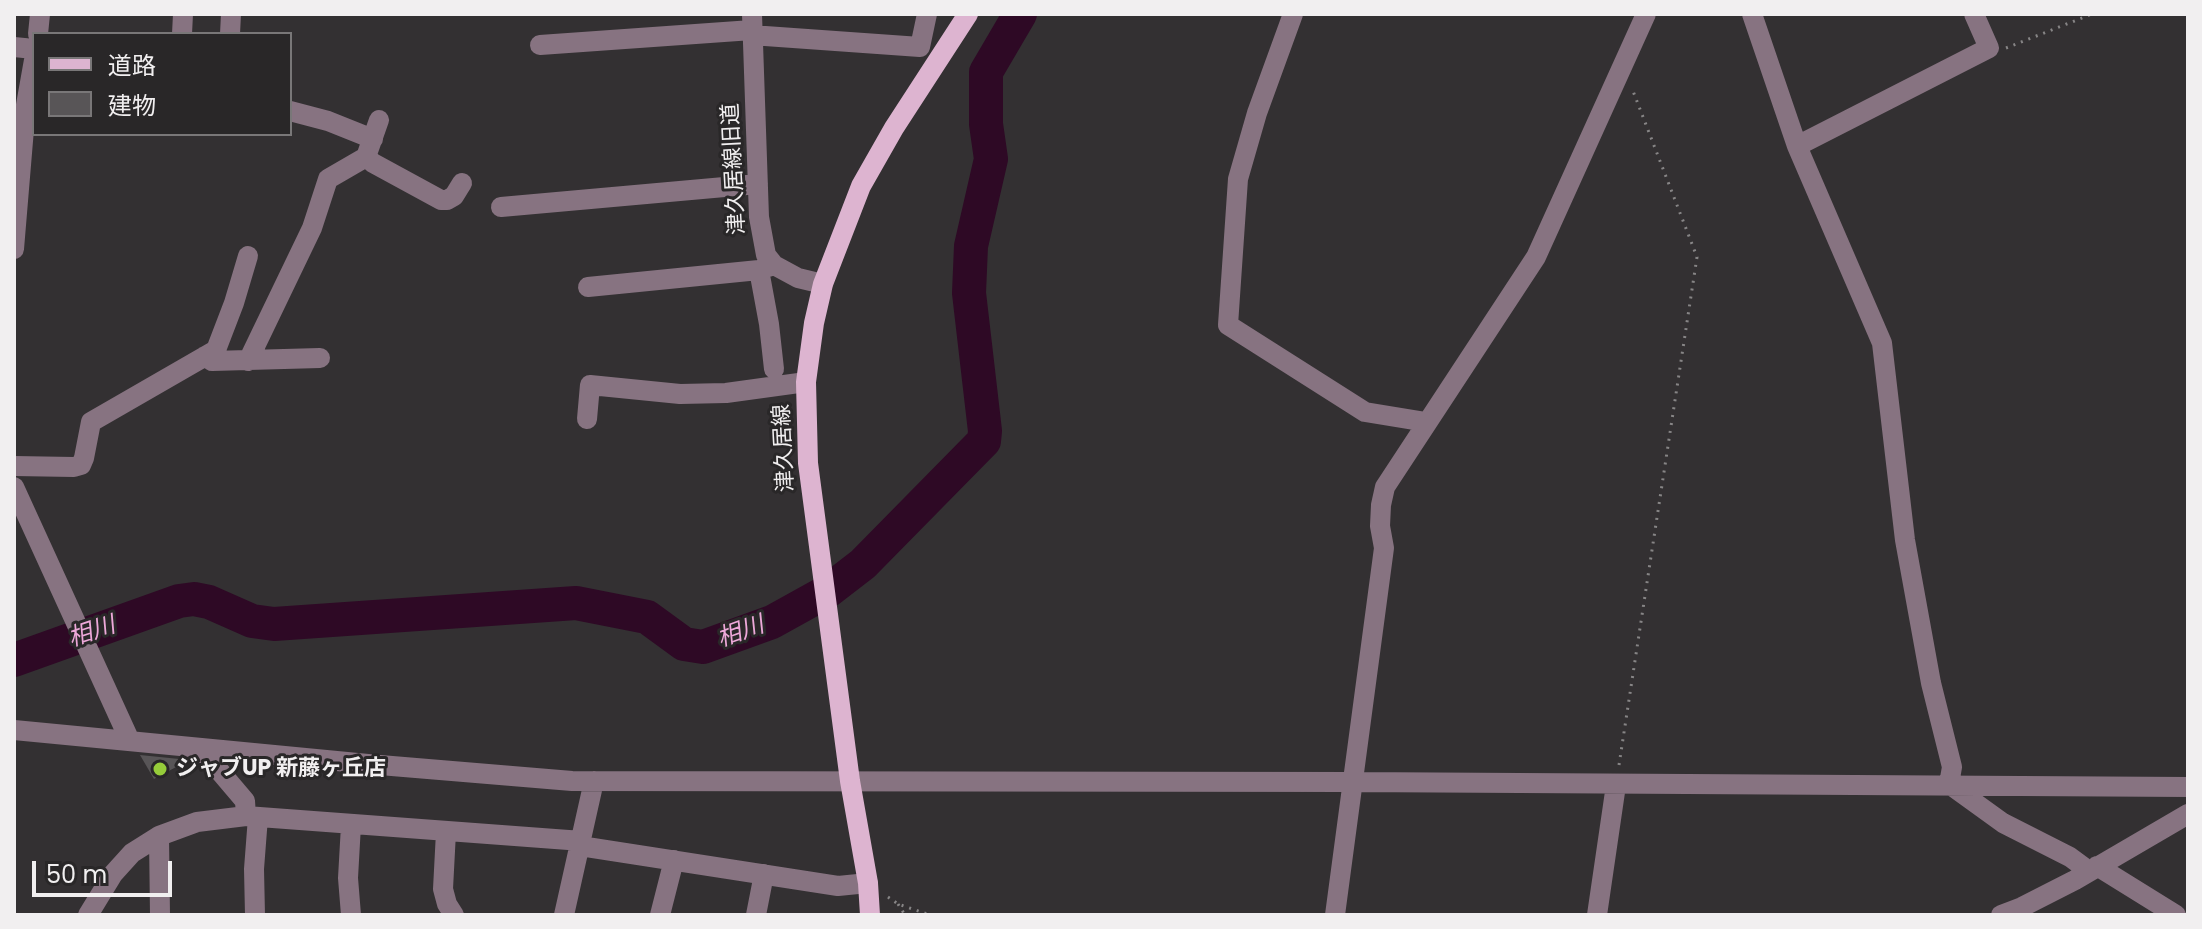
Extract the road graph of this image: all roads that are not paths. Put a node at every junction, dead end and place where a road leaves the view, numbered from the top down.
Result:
1 (927, 14) edge
2 (968, 14) edge
3 (1293, 14) edge
4 (1646, 14) edge
5 (1752, 14) edge
6 (1974, 14) edge
7 (752, 26) edge
8 (540, 45) dead end
9 (920, 47) junction
10 (939, 60) junction
11 (32, 82) edge
12 (30, 105) edge
13 (292, 112) edge
14 (373, 139) junction
15 (1797, 146) junction
16 (18, 155) edge
17 (462, 183) dead end
18 (758, 184) junction
19 (501, 207) dead end
20 (14, 249) edge
21 (248, 256) dead end
22 (766, 268) junction
23 (823, 284) junction
24 (588, 287) dead end
25 (205, 356) junction
26 (320, 358) dead end
27 (248, 361) junction
28 (774, 369) dead end
29 (806, 382) junction
30 (587, 419) dead end
31 (1426, 422) junction
32 (14, 466) edge
33 (14, 487) edge
34 (14, 730) edge
35 (130, 741) junction
36 (200, 748) junction
37 (594, 781) junction
38 (850, 781) junction
39 (1353, 782) junction
40 (1949, 784) junction
41 (1616, 785) junction
42 (2188, 787) edge
43 (2188, 814) edge
44 (252, 817) junction
45 (351, 825) junction
46 (446, 832) junction
47 (159, 836) junction
48 (581, 843) junction
49 (674, 860) junction
50 (2093, 869) junction
51 (764, 874) junction
52 (868, 883) junction
53 (88, 915) edge
54 (160, 915) edge
55 (255, 915) edge
56 (351, 915) edge
57 (454, 915) edge
58 (564, 915) edge
59 (660, 915) edge
60 (756, 915) edge
61 (870, 915) edge
62 (1335, 915) edge
63 (1597, 915) edge
64 (2001, 915) edge
65 (2176, 915) edge

1 - 9 street
2 - 10 main road, 津久居線
3 - 31 street
4 - 31 street
5 - 15 street
6 - 15 street
7 - 8 street
7 - 9 street
7 - 18 street, 津久居線旧道
9 - 10 street
10 - 23 main road, 津久居線
11 - 12 street
12 - 16 street
13 - 14 street
14 - 17 street
14 - 27 street
15 - 40 street
16 - 20 street
18 - 19 street
18 - 22 street, 津久居線旧道
21 - 25 street
22 - 23 street
22 - 24 street
22 - 28 street, 津久居線旧道
23 - 29 main road, 津久居線
25 - 27 street
25 - 32 street
26 - 27 street
29 - 30 street
29 - 38 main road, 津久居線
31 - 39 street
33 - 35 street
34 - 35 street
35 - 36 street
36 - 37 street
36 - 44 street
37 - 38 street
37 - 48 street
38 - 39 street
38 - 52 main road, 津久居線
39 - 41 street
39 - 62 street
40 - 41 street
40 - 42 street
40 - 50 street
41 - 63 street
43 - 50 street
44 - 45 street
44 - 47 street
44 - 55 street
45 - 46 street
45 - 56 street
46 - 48 street
46 - 57 street
47 - 53 street
47 - 54 street
48 - 49 street
48 - 58 street
49 - 51 street
49 - 59 street
50 - 64 street
50 - 65 street
51 - 52 street
51 - 60 street
52 - 61 main road, 津久居線

